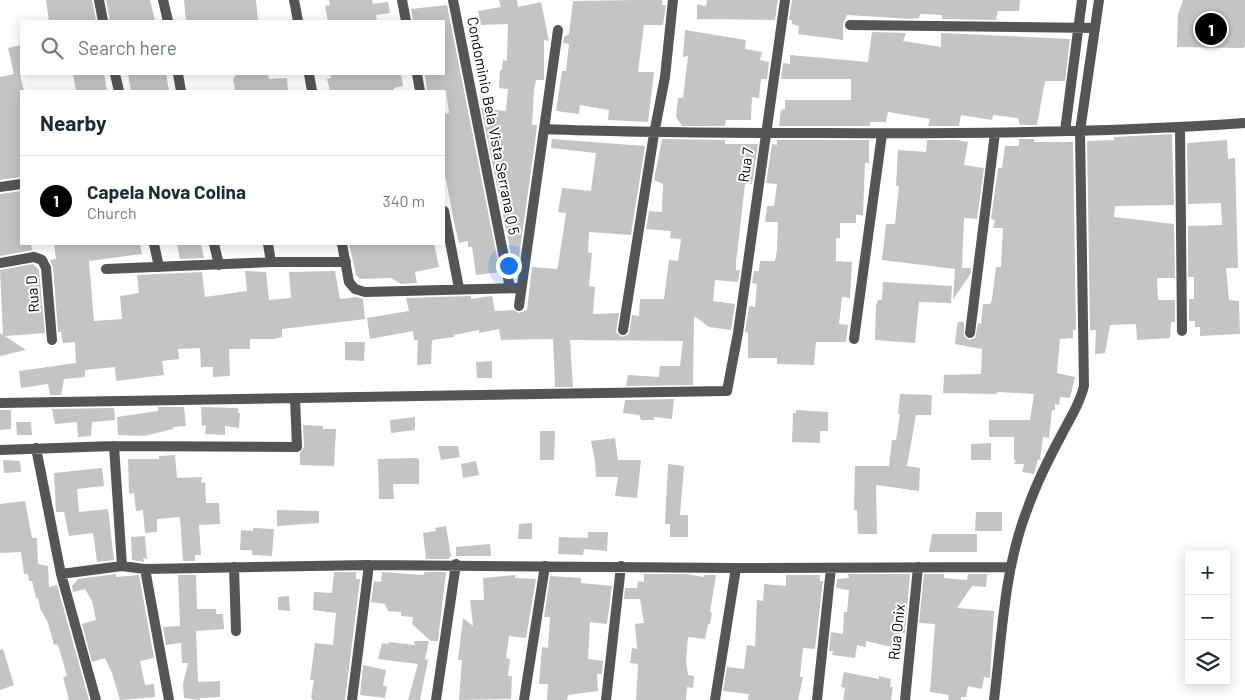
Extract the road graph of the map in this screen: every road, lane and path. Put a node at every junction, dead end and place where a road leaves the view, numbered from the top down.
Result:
1 (99, 0) edge
2 (163, 0) edge
3 (294, 0) edge
4 (402, 0) edge
5 (453, 0) edge
6 (673, 0) edge
7 (785, 0) edge
8 (1082, 0) edge
9 (1099, 0) edge
10 (103, 20) edge
11 (168, 20) edge
12 (298, 20) edge
13 (406, 20) edge
14 (850, 25) dead end
15 (1079, 28) junction
16 (1095, 28) junction
17 (558, 30) dead end
18 (115, 75) edge
19 (178, 75) edge
20 (308, 75) edge
21 (417, 75) edge
22 (119, 90) edge
23 (181, 90) edge
24 (312, 90) edge
25 (420, 90) edge
26 (1245, 123) edge
27 (1180, 128) junction
28 (545, 129) junction
29 (1080, 130) junction
30 (1065, 131) junction
31 (766, 133) junction
32 (995, 133) junction
33 (654, 134) junction
34 (882, 134) junction
35 (20, 184) edge
36 (0, 187) edge
37 (445, 216) edge
38 (154, 245) edge
39 (214, 245) edge
40 (268, 245) edge
41 (342, 245) edge
42 (271, 262) junction
43 (346, 262) junction
44 (0, 264) edge
45 (219, 266) junction
46 (159, 267) junction
47 (106, 269) dead end
48 (459, 288) junction
49 (510, 288) junction
50 (522, 288) junction
51 (519, 306) dead end
52 (623, 330) dead end
53 (1182, 331) dead end
54 (970, 333) dead end
55 (854, 339) dead end
56 (52, 340) dead end
57 (295, 398) junction
58 (0, 403) edge
59 (114, 446) junction
60 (36, 448) junction
61 (0, 450) edge
62 (456, 564) junction
63 (369, 565) junction
64 (122, 566) junction
65 (545, 566) junction
66 (621, 566) junction
67 (234, 567) junction
68 (918, 567) junction
69 (1011, 567) junction
70 (736, 568) junction
71 (831, 568) junction
72 (145, 569) junction
73 (61, 574) junction
74 (236, 631) dead end
75 (96, 700) edge
76 (169, 700) edge
77 (352, 700) edge
78 (436, 700) edge
79 (524, 700) edge
80 (606, 700) edge
81 (715, 700) edge
82 (817, 700) edge
83 (905, 700) edge
84 (994, 700) edge

1 - 10 street
2 - 11 street
3 - 12 street
4 - 13 street
5 - 49 street, Condominio Bela Vista Serrana Q 5
6 - 33 street
7 - 31 street, Rua 7
8 - 15 street
9 - 16 street
14 - 15 street
15 - 16 street
15 - 30 street
16 - 29 street
17 - 28 street, Condominio Bela Vista Serrana Q 5
18 - 22 street
19 - 23 street
20 - 24 street
21 - 25 street
26 - 27 street
27 - 29 street
27 - 53 street
28 - 33 street
28 - 50 street, Condominio Bela Vista Serrana Q 5
29 - 30 street
29 - 69 street
30 - 32 street
31 - 33 street
31 - 34 street
31 - 57 street, Rua 7
32 - 34 street
32 - 54 street
33 - 52 street
34 - 55 street
35 - 36 street
37 - 48 street
38 - 46 street
39 - 45 street
40 - 42 street
41 - 43 street
42 - 43 street
42 - 45 street
43 - 48 street
44 - 56 street, Rua D
45 - 46 street
46 - 47 street
48 - 49 street
49 - 50 street
50 - 51 street, Condominio Bela Vista Serrana Q 5
57 - 58 street
57 - 59 street
59 - 60 street
59 - 64 street
60 - 61 street
60 - 73 street
62 - 63 street
62 - 65 street
62 - 78 street
63 - 67 street
63 - 77 street
64 - 72 street
64 - 73 street
65 - 66 street
65 - 79 street
66 - 70 street
66 - 80 street
67 - 72 street
67 - 74 street
68 - 69 street
68 - 71 street
68 - 83 street, Rua Onix
69 - 84 street
70 - 71 street
70 - 81 street
71 - 82 street
72 - 76 street
73 - 75 street

